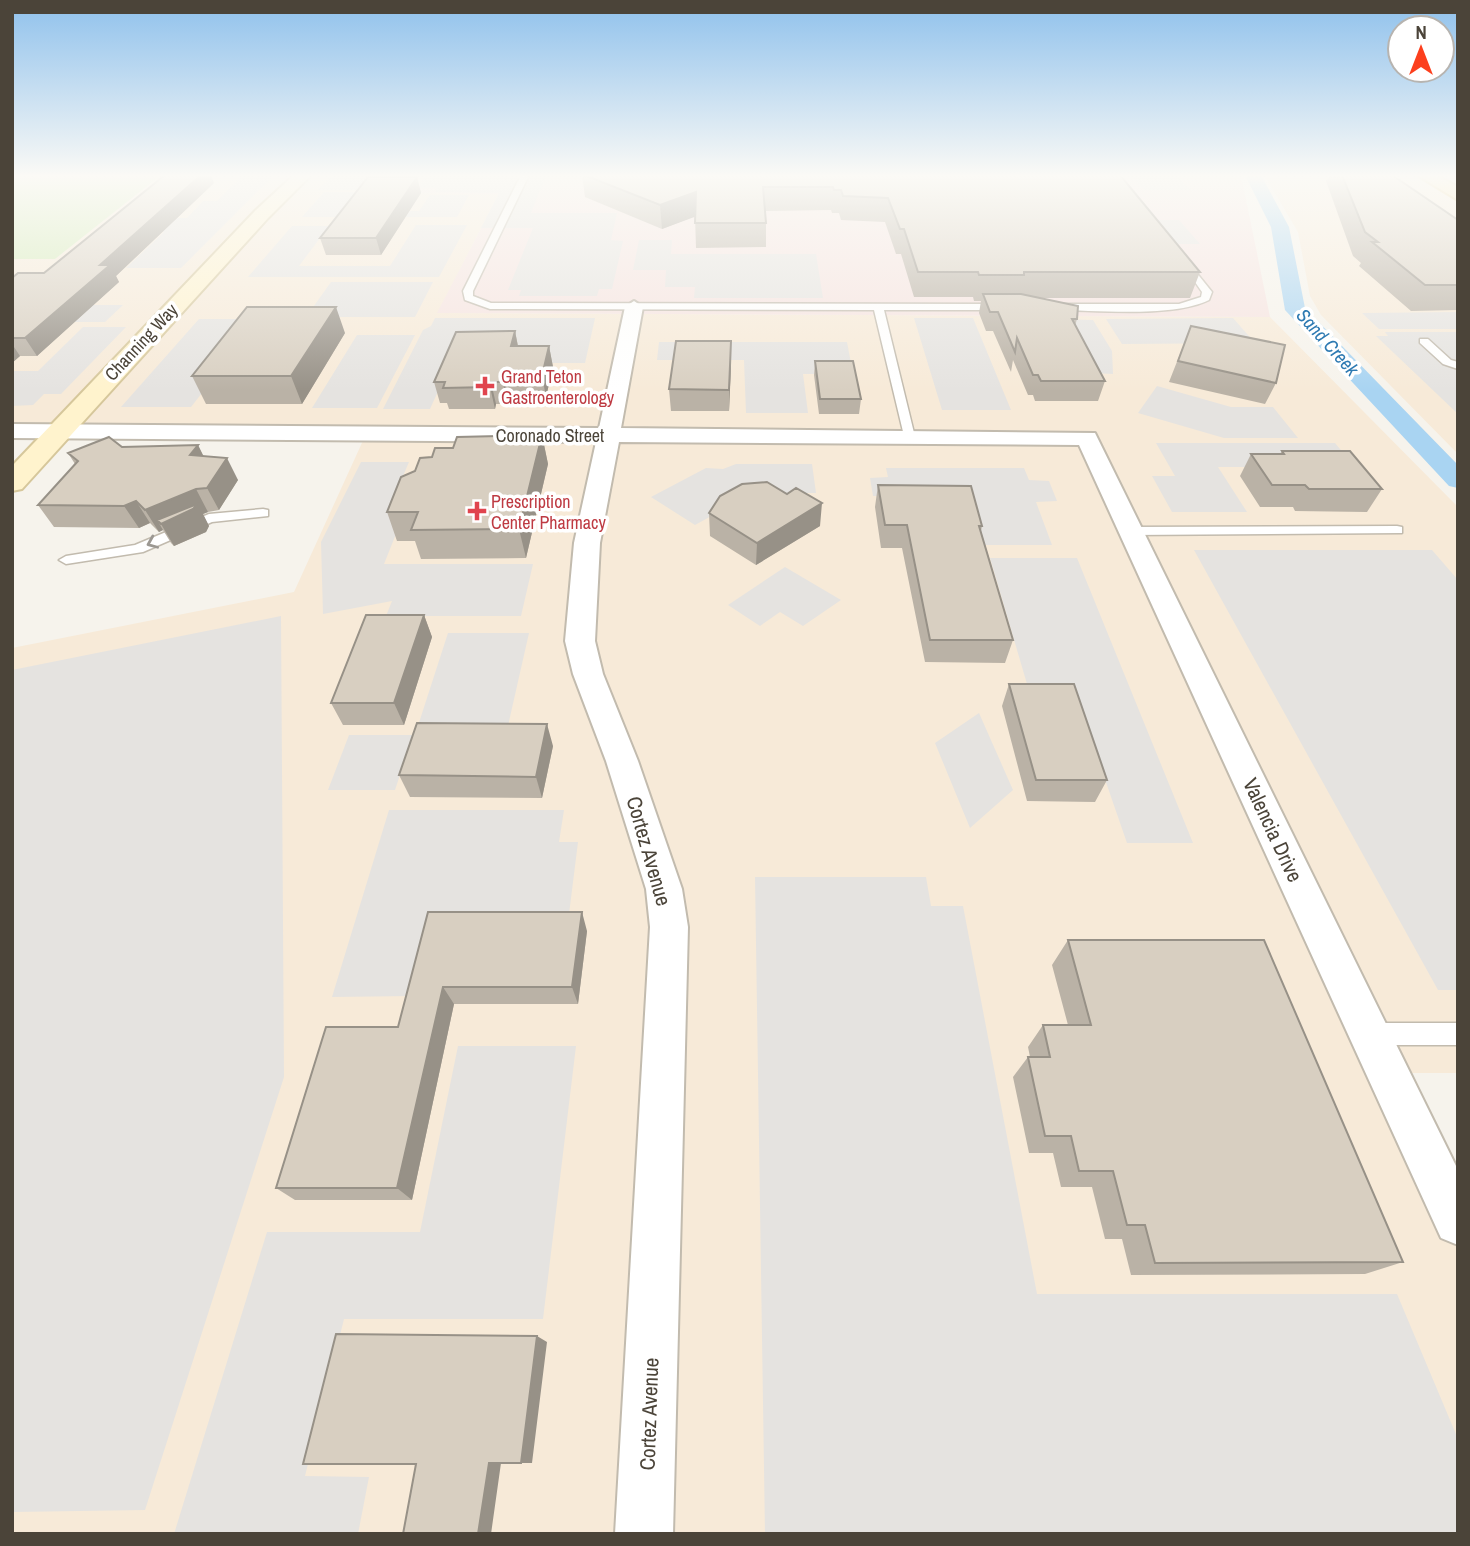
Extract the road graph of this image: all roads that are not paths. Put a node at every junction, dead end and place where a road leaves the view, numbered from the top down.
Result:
1 (231, 247) edge
2 (490, 247) edge
3 (1177, 251) edge
4 (634, 307) junction
5 (1009, 307) edge
6 (1048, 307) edge
7 (879, 308) junction
8 (1424, 341) dead end
9 (1458, 366) edge
10 (12, 431) edge
11 (57, 431) junction
12 (608, 435) junction
13 (909, 437) junction
14 (1087, 438) joint
15 (12, 483) edge
16 (264, 513) dead end
17 (1397, 530) dead end
18 (1131, 531) junction
19 (66, 560) dead end
20 (1369, 1034) junction
21 (1458, 1034) edge
22 (1458, 1221) edge
23 (644, 1534) edge

1 - 11 main road, Channing Way
2 - 4 lane
3 - 6 lane
4 - 7 lane
4 - 12 street, Cortez Avenue
5 - 7 lane
7 - 13 lane
8 - 9 lane
10 - 11 street, Coronado Street
11 - 12 street, Coronado Street
11 - 15 main road, Channing Way
12 - 13 street, Coronado Street
12 - 23 street, Cortez Avenue
13 - 14 street, Coronado Street
14 - 18 street, Valencia Drive
16 -> 19 lane
17 - 18 lane
18 - 20 street, Valencia Drive
20 - 21 lane
20 - 22 street, Valencia Drive

